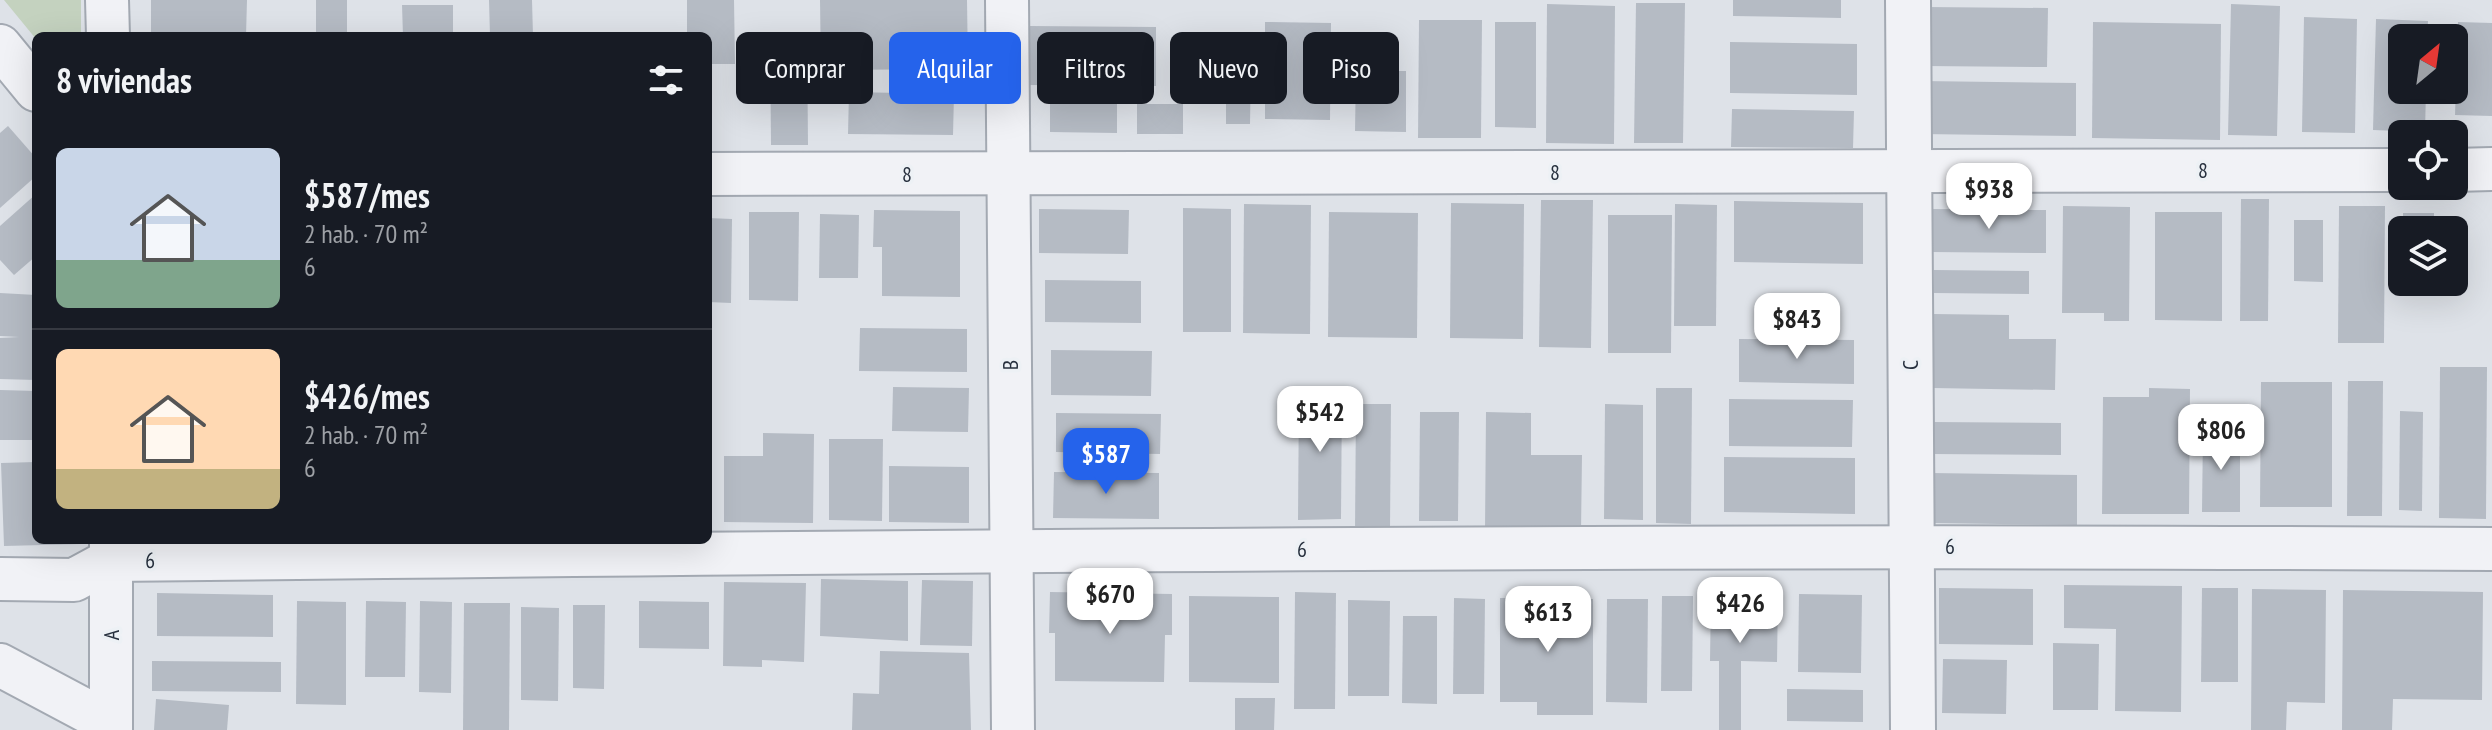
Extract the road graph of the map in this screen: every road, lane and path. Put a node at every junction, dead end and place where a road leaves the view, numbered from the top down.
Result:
1 (107, 0) edge
2 (1007, 0) edge
3 (1908, 0) edge
4 (108, 32) edge
5 (0, 46) edge
6 (32, 85) edge
7 (2492, 169) edge
8 (2388, 170) edge
9 (2468, 170) edge
10 (1909, 171) junction
11 (1008, 173) junction
12 (712, 174) edge
13 (1912, 545) junction
14 (2492, 549) edge
15 (111, 550) edge
16 (1011, 550) junction
17 (0, 579) edge
18 (0, 665) edge
19 (111, 727) edge
20 (1013, 730) edge
21 (1913, 730) edge

1 - 4 street
2 - 11 street, B
3 - 10 street, C
5 - 6 street
7 - 9 street
8 - 10 street, 8
10 - 11 street, 8
10 - 13 street, C
11 - 12 street, 8
11 - 16 street, B
13 - 14 street, 6
13 - 16 street, 6
13 - 21 street, C
15 - 16 street, 6
15 - 17 street
15 - 19 street, A
16 - 20 street, B
18 - 19 street

